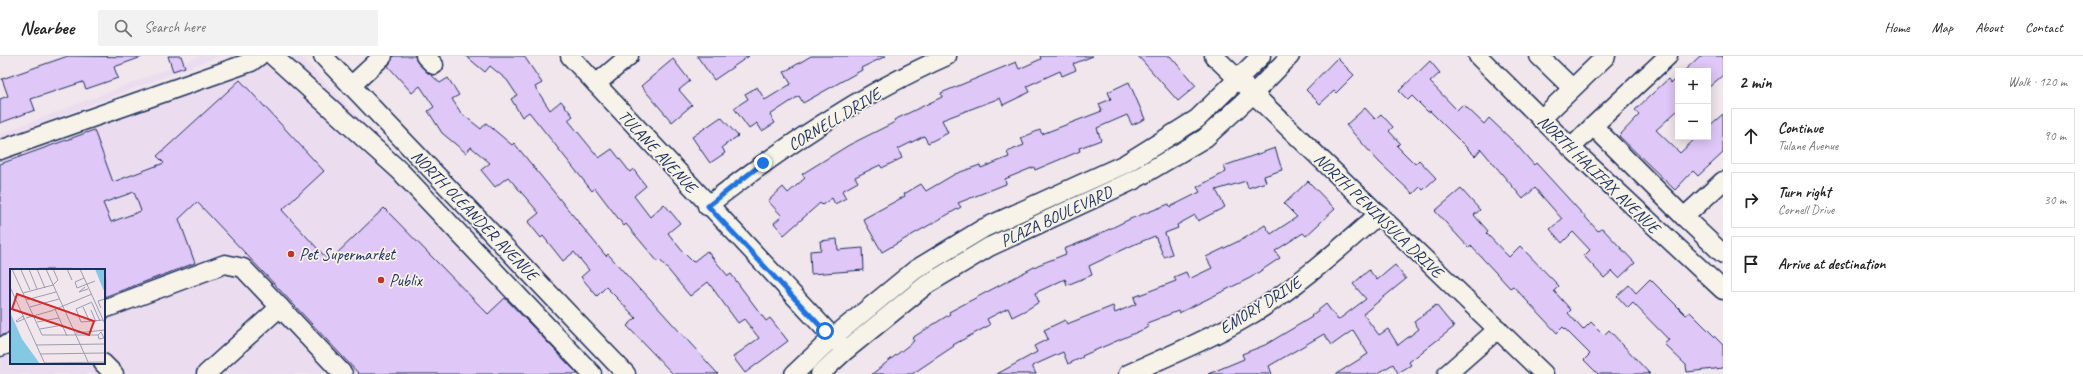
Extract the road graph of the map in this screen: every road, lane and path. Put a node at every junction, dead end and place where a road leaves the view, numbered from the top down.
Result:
1 (259, 56) edge
2 (272, 56) edge
3 (323, 56) edge
4 (383, 56) edge
5 (570, 56) edge
6 (629, 56) edge
7 (948, 56) edge
8 (1214, 56) edge
9 (1261, 56) edge
10 (1290, 56) edge
11 (1478, 56) edge
12 (1539, 56) edge
13 (1606, 56) edge
14 (1668, 56) edge
15 (1238, 79) junction
16 (596, 84) junction
17 (351, 86) junction
18 (1572, 88) junction
19 (1253, 94) junction
20 (1541, 119) junction
21 (1593, 126) junction
22 (1571, 148) junction
23 (0, 150) edge
24 (1723, 181) edge
25 (708, 206) junction
26 (1379, 214) junction
27 (1686, 218) junction
28 (1666, 238) junction
29 (1723, 254) edge
30 (1723, 290) edge
31 (280, 307) junction
32 (105, 309) edge
33 (1498, 329) junction
34 (10, 343) edge
35 (839, 344) junction
36 (0, 347) edge
37 (104, 364) edge
38 (114, 374) edge
39 (206, 374) edge
40 (343, 374) edge
41 (592, 374) edge
42 (626, 374) edge
43 (794, 374) edge
44 (820, 374) edge
45 (1128, 374) edge
46 (1447, 374) edge
47 (1544, 374) edge

1 - 23 street
2 - 41 street
3 - 17 street, NORTH OLEANDER AVENUE
4 - 17 street
5 - 16 street, TULANE AVENUE
6 - 16 street
7 - 25 street, CORNELL DRIVE
8 - 15 street, NORTH PENINSULA DRIVE
9 - 15 street, PLAZA BOULEVARD
10 - 19 street, PLAZA BOULEVARD
11 - 20 street, NORTH HALIFAX AVENUE
12 - 18 street
13 - 18 street
14 - 21 street
15 - 19 street, NORTH PENINSULA DRIVE
15 - 35 street, PLAZA BOULEVARD
16 - 25 street, TULANE AVENUE
17 - 42 street, NORTH OLEANDER AVENUE
18 - 20 street
19 - 26 street, NORTH PENINSULA DRIVE
19 - 35 street, PLAZA BOULEVARD
20 - 22 street, NORTH HALIFAX AVENUE
21 - 22 street
21 - 27 street
22 - 28 street, NORTH HALIFAX AVENUE
24 - 27 street
25 - 35 street, TULANE AVENUE
26 - 33 street, NORTH PENINSULA DRIVE
26 - 45 street, EMORY DRIVE
27 - 28 street
27 - 29 street
28 - 30 street, NORTH HALIFAX AVENUE
31 - 32 street
31 - 39 street
31 - 40 street
33 - 46 street
33 - 47 street, NORTH PENINSULA DRIVE
34 - 36 street
35 - 43 street, PLAZA BOULEVARD
35 - 44 street, PLAZA BOULEVARD
37 - 38 street

